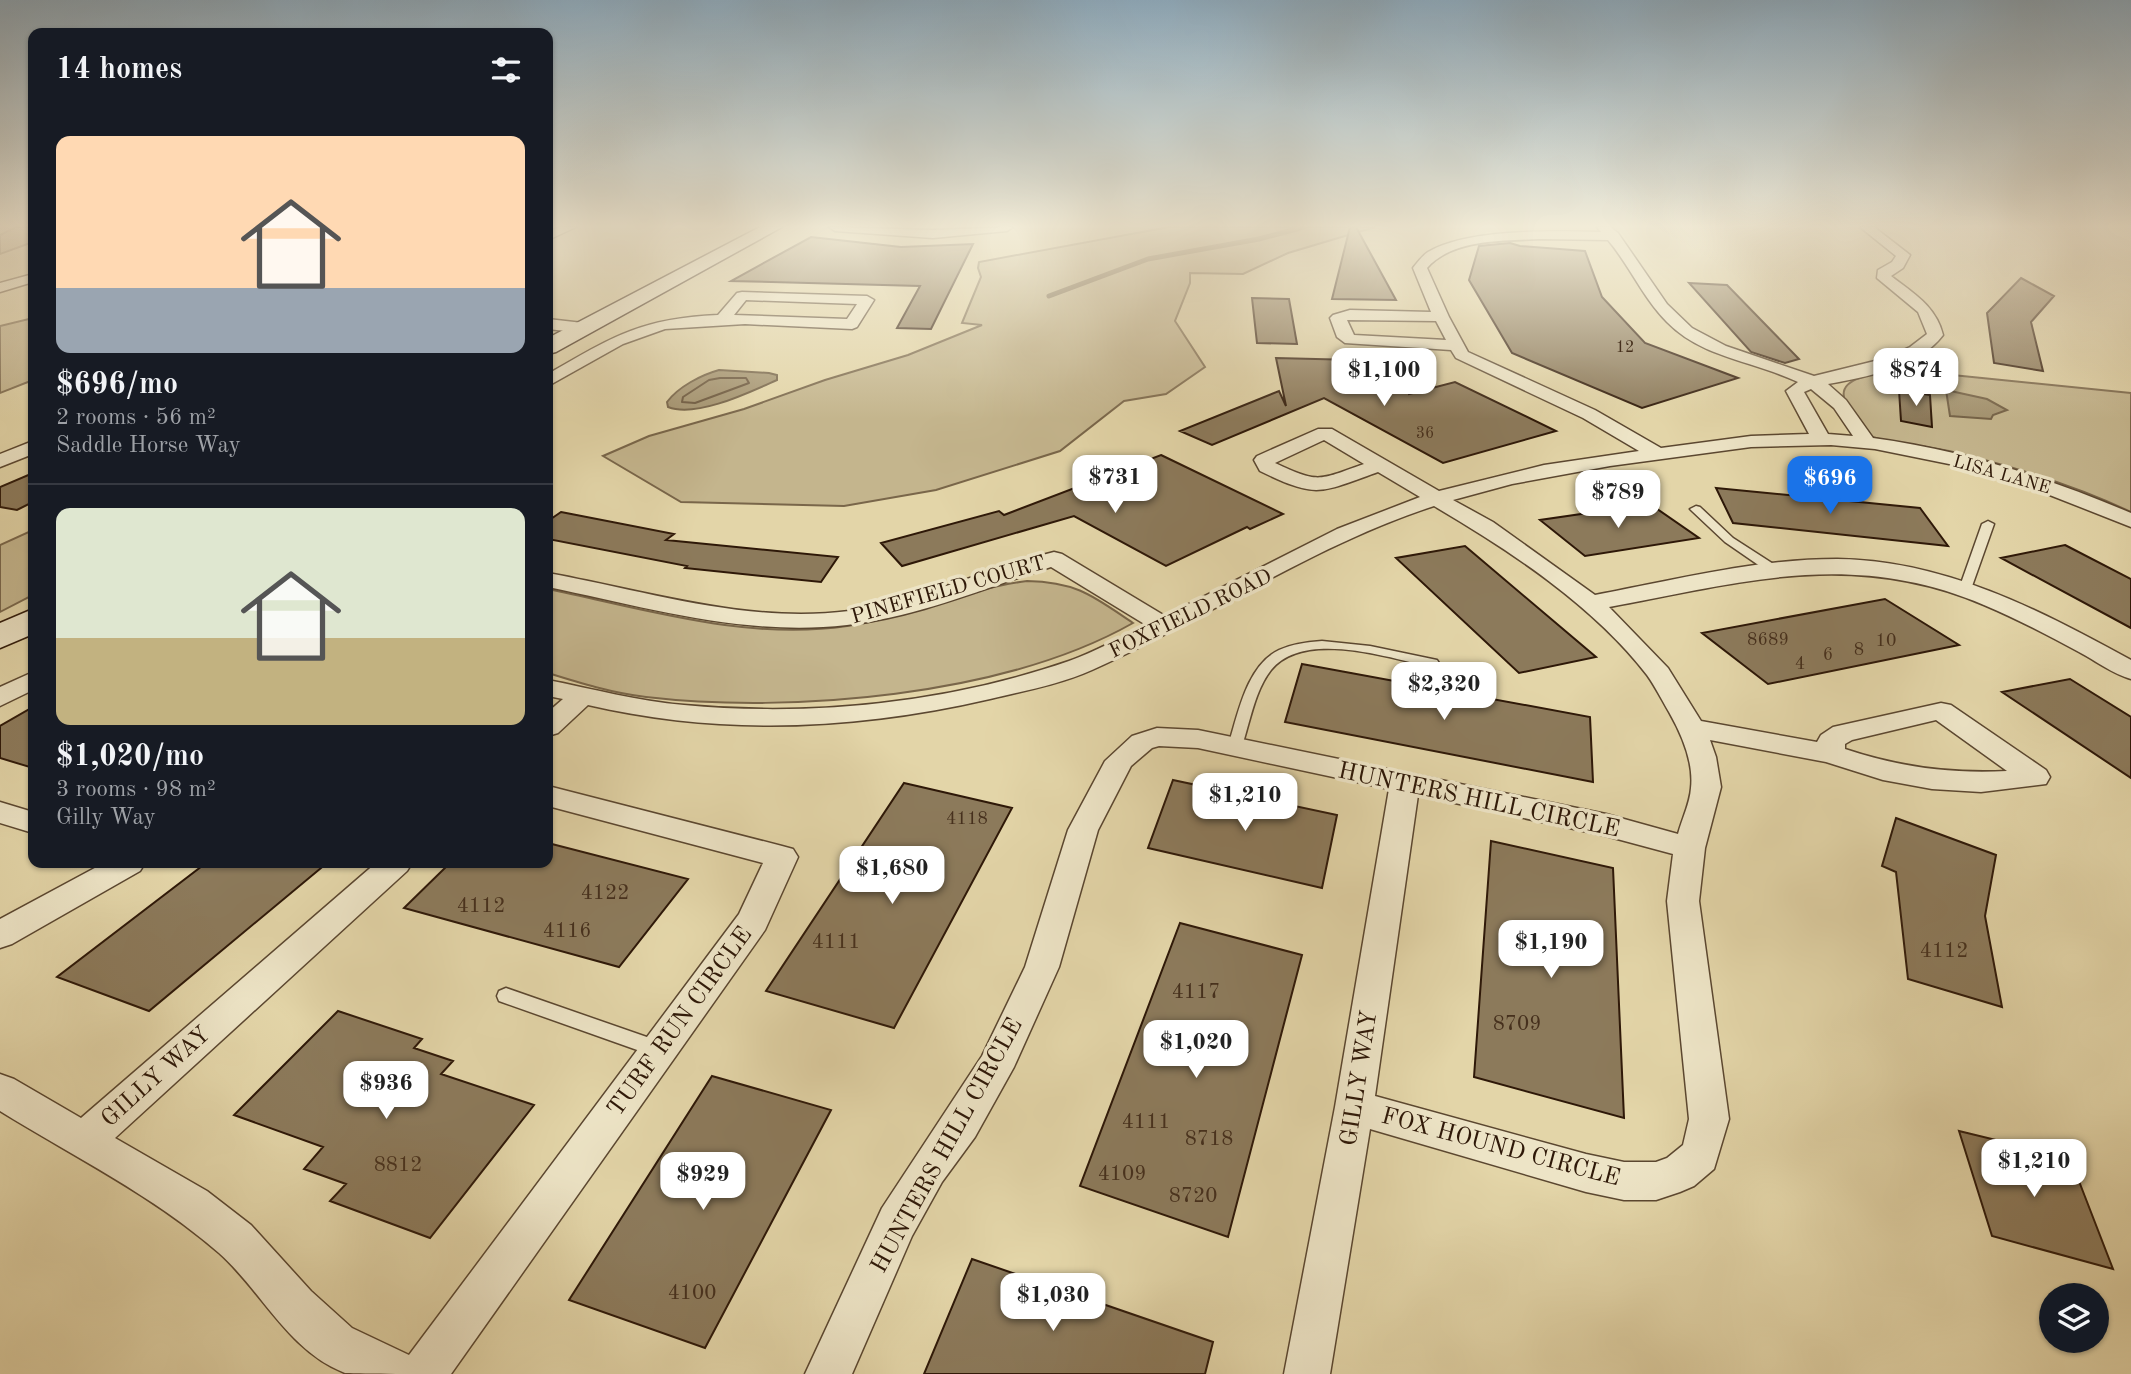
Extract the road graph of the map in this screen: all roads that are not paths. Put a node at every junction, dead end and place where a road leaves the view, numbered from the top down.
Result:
1 (652, 291) edge
2 (1430, 291) edge
3 (1648, 291) edge
4 (1903, 291) edge
5 (1441, 317) junction
6 (721, 320) junction
7 (553, 325) edge
8 (583, 328) junction
9 (553, 344) edge
10 (1455, 345) junction
11 (553, 378) edge
12 (1809, 381) junction
13 (1822, 440) junction
14 (1868, 444) junction
15 (28, 449) edge
16 (1658, 454) junction
17 (0, 461) edge
18 (1379, 465) junction
19 (1439, 499) junction
20 (1696, 509) dead end
21 (2131, 521) edge
22 (1988, 524) dead end
23 (1774, 570) junction
24 (553, 581) edge
25 (1965, 589) junction
26 (1591, 603) junction
27 (28, 623) edge
28 (1165, 626) junction
29 (0, 637) edge
30 (1432, 663) dead end
31 (2131, 671) edge
32 (28, 683) edge
33 (553, 689) edge
34 (581, 697) junction
35 (0, 698) edge
36 (553, 722) edge
37 (1692, 729) junction
38 (1235, 746) junction
39 (1831, 754) junction
40 (1405, 782) junction
41 (553, 797) edge
42 (0, 812) edge
43 (28, 821) edge
44 (1689, 848) junction
45 (113, 868) edge
46 (390, 868) edge
47 (0, 935) edge
48 (506, 996) dead end
49 (659, 1050) junction
50 (0, 1091) edge
51 (1354, 1107) junction
52 (85, 1139) junction
53 (398, 1374) edge
54 (423, 1374) edge
55 (828, 1374) edge
56 (1307, 1374) edge

1 - 8 main road
2 - 5 street
3 - 12 street
4 - 12 street
5 - 10 street
5 - 10 street
6 - 6 street
6 - 11 street
7 - 8 street
8 - 9 main road
10 - 16 street
12 - 13 street
12 - 14 street
13 - 14 street, FOXFIELD ROAD
13 - 16 street, FOXFIELD ROAD
14 - 21 street, LISA LANE
15 - 17 street
16 - 19 street, FOXFIELD ROAD
18 - 18 street, FOX HOUND CIRCLE
18 - 19 street, FOX HOUND CIRCLE
19 - 26 street, FOX HOUND CIRCLE
19 - 28 street, FOXFIELD ROAD
20 - 23 lane
22 - 25 lane
23 - 25 street
23 - 26 street
24 - 28 street, PINEFIELD COURT
25 - 31 street
26 - 37 street, FOX HOUND CIRCLE
27 - 29 main road
28 - 34 street, FOXFIELD ROAD
30 - 38 lane
32 - 35 street
33 - 34 street, FOXFIELD ROAD
34 - 36 street
37 - 39 street
37 - 44 street, FOX HOUND CIRCLE
38 - 40 street, HUNTERS HILL CIRCLE
38 - 55 street, HUNTERS HILL CIRCLE
39 - 39 street
40 - 44 street, HUNTERS HILL CIRCLE
40 - 51 street, GILLY WAY
41 - 49 street, TURF RUN CIRCLE
42 - 43 street
44 - 51 street, FOX HOUND CIRCLE
45 - 47 street
46 - 52 street, GILLY WAY
48 - 49 lane
49 - 54 street, TURF RUN CIRCLE
50 - 52 street
51 - 56 street, GILLY WAY
52 - 53 street, GILLY WAY

